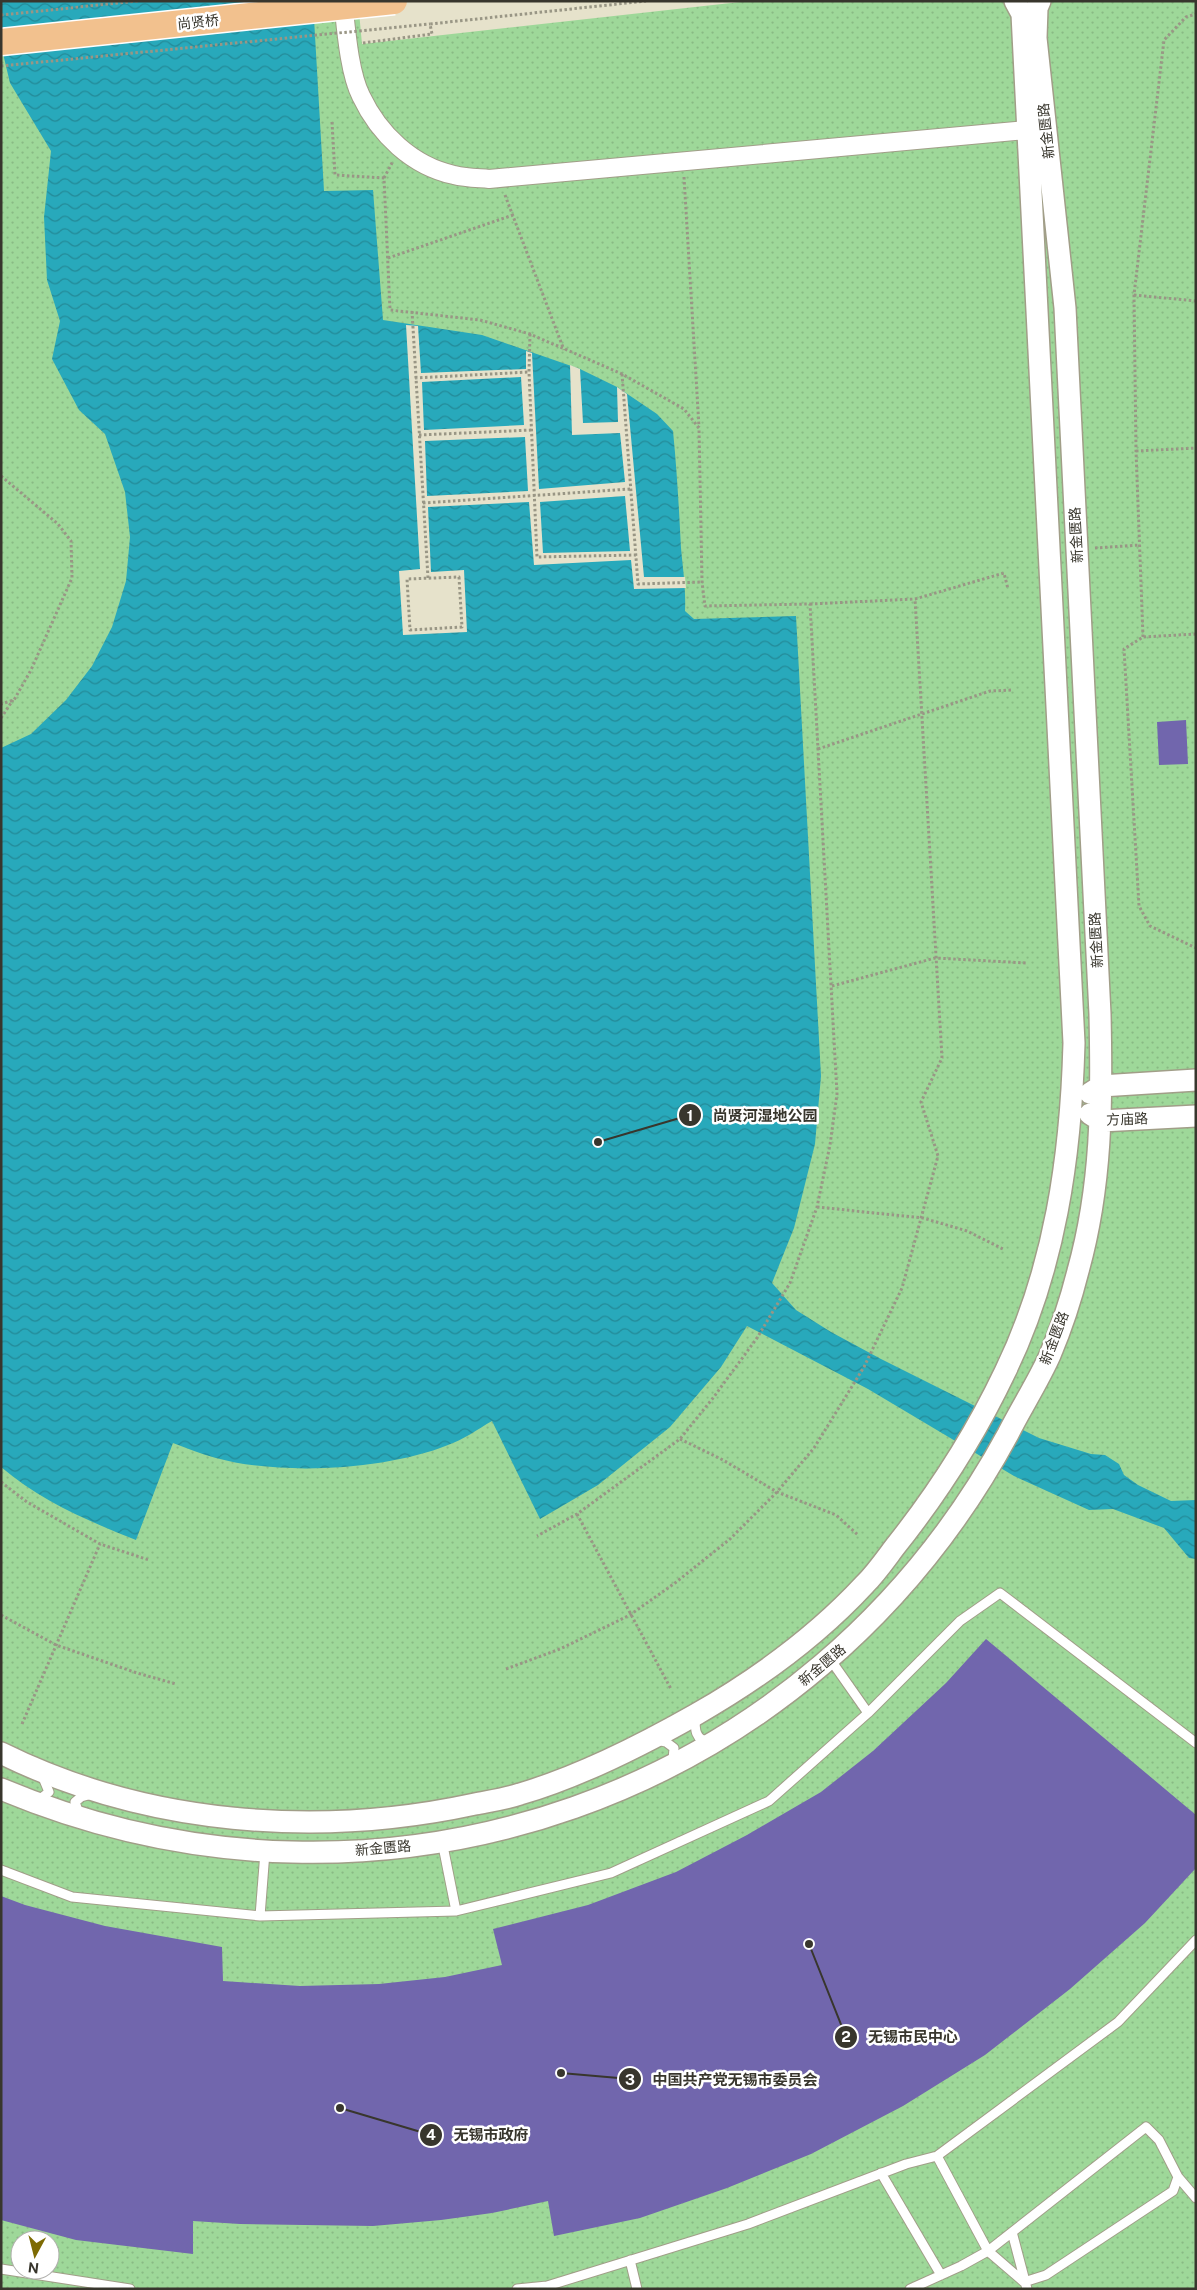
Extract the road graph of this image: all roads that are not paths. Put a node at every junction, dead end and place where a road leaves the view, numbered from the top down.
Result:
1 (344, 1) edge
2 (394, 1) edge
3 (1015, 1) edge
4 (1040, 1) edge
5 (1, 42) edge
6 (1027, 130) junction
7 (1196, 1080) edge
8 (1102, 1086) junction
9 (1072, 1104) junction
10 (1196, 1116) edge
11 (1102, 1121) junction
12 (830, 1659) junction
13 (868, 1713) junction
14 (695, 1715) junction
15 (653, 1739) junction
16 (715, 1741) junction
17 (1196, 1743) edge
18 (1, 1754) edge
19 (669, 1767) junction
20 (40, 1771) junction
21 (1, 1789) edge
22 (97, 1792) junction
23 (30, 1801) junction
24 (88, 1820) junction
25 (442, 1841) junction
26 (265, 1852) junction
27 (1, 1870) edge
28 (456, 1911) junction
29 (260, 1916) junction
30 (1196, 1940) edge
31 (937, 2156) junction
32 (881, 2173) junction
33 (1178, 2177) junction
34 (1196, 2198) edge
35 (1012, 2232) junction
36 (988, 2251) junction
37 (630, 2260) junction
38 (1, 2269) edge
39 (940, 2275) junction
40 (1025, 2285) edge
41 (547, 2287) edge
42 (130, 2289) edge
43 (517, 2289) edge
44 (637, 2289) edge
45 (910, 2289) edge

1 - 6 street
2 - 5 main road, 尚贤桥, bridge
3 - 6 street, 新金匮路
4 - 8 street, 新金匮路
6 - 9 street, 新金匮路
7 - 8 street
8 - 9 street
8 - 11 street, 新金匮路
9 - 11 street, 方庙路
9 - 14 street, 新金匮路
10 - 11 street, 方庙路
11 - 12 street, 新金匮路
12 - 13 lane
12 - 16 street, 新金匮路
13 - 17 lane
13 - 28 lane
14 - 15 street, 新金匮路
14 - 16 lane
15 - 19 lane
15 - 22 street, 新金匮路
16 - 19 street, 新金匮路
18 - 20 street, 新金匮路
19 - 25 street, 新金匮路
20 - 22 street, 新金匮路
20 - 23 lane
21 - 23 street, 新金匮路
22 - 24 lane
23 - 24 street, 新金匮路
24 - 26 street, 新金匮路
25 - 26 street, 新金匮路
25 - 28 lane
26 - 29 lane
27 - 29 lane
28 - 29 lane
30 - 31 lane
31 - 32 lane
31 - 36 lane
32 - 37 lane
32 - 39 lane
33 - 34 lane
33 - 35 lane
33 - 40 lane
35 - 36 lane
35 - 40 lane
36 - 39 lane
36 - 40 lane
37 - 41 lane
37 - 44 lane
38 - 42 lane
39 - 45 lane
41 - 43 lane

